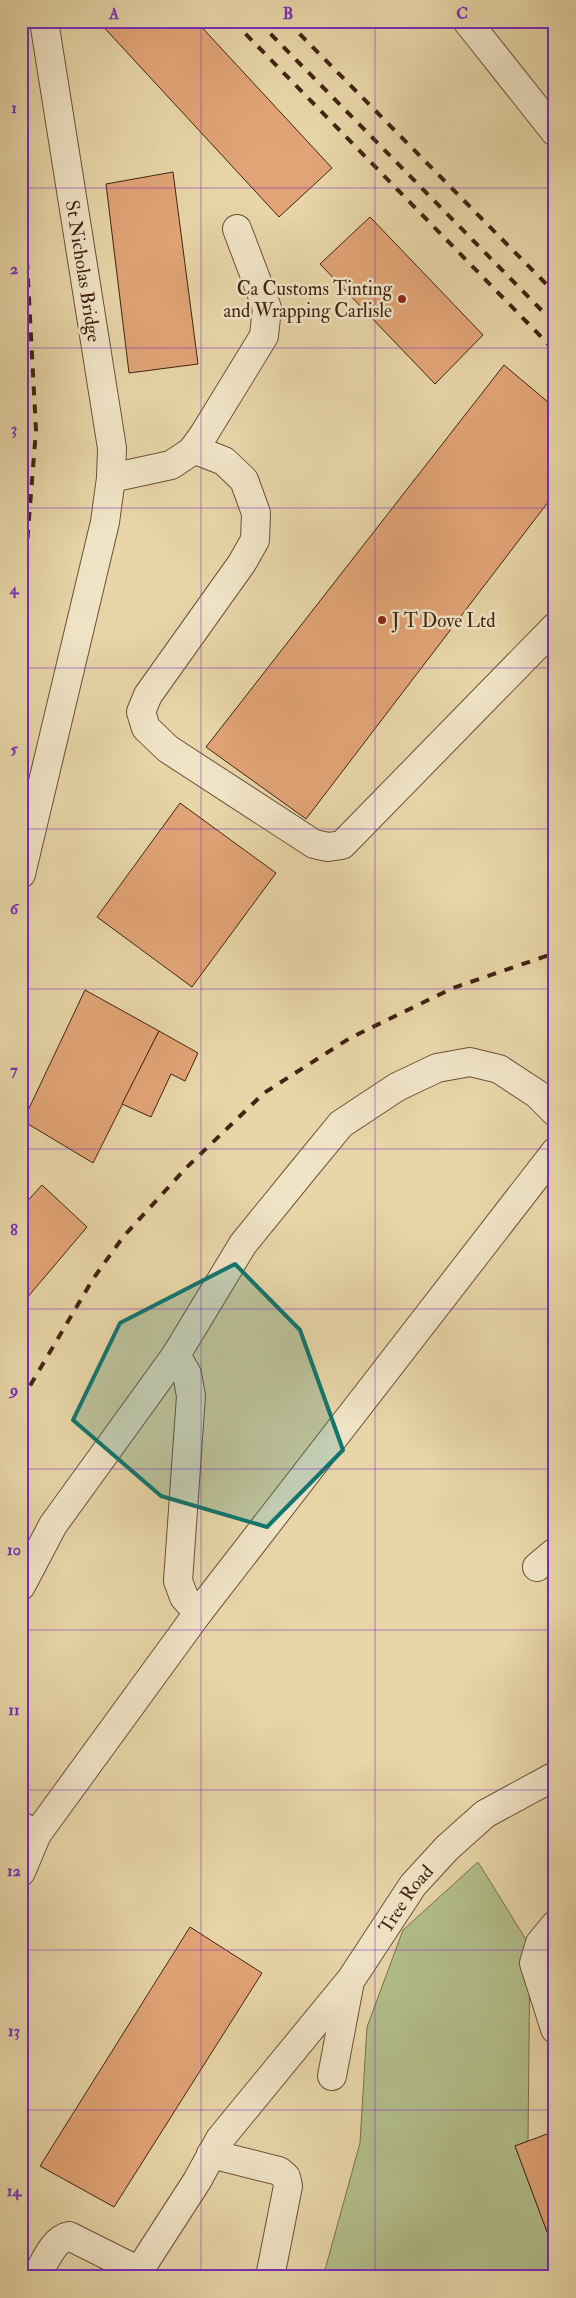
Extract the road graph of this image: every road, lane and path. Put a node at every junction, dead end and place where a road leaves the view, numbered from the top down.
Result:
1 (44, 21) edge
2 (467, 21) edge
3 (555, 132) edge
4 (237, 229) dead end
5 (193, 449) junction
6 (111, 478) junction
7 (555, 626) edge
8 (21, 874) edge
9 (555, 1112) edge
10 (555, 1152) edge
11 (176, 1355) junction
12 (21, 1586) edge
13 (198, 1613) junction
14 (555, 1776) edge
15 (29, 1830) edge
16 (21, 1872) edge
17 (555, 1924) edge
18 (350, 1981) junction
19 (555, 2030) edge
20 (332, 2076) dead end
21 (211, 2154) junction
22 (140, 2275) edge
23 (36, 2277) edge
24 (270, 2277) edge

1 - 6 street, St Nicholas Bridge
2 - 3 street
4 - 5 street
5 - 6 street
5 - 7 street
6 - 8 street, St Nicholas Bridge
9 - 11 street
10 - 13 street
11 - 12 street
11 - 13 street
13 - 15 street
14 - 18 street, Tree Road
15 - 16 street
17 - 19 street
18 - 20 street, Tree Road
18 - 21 street
21 - 22 street
21 - 24 street
22 - 23 street

